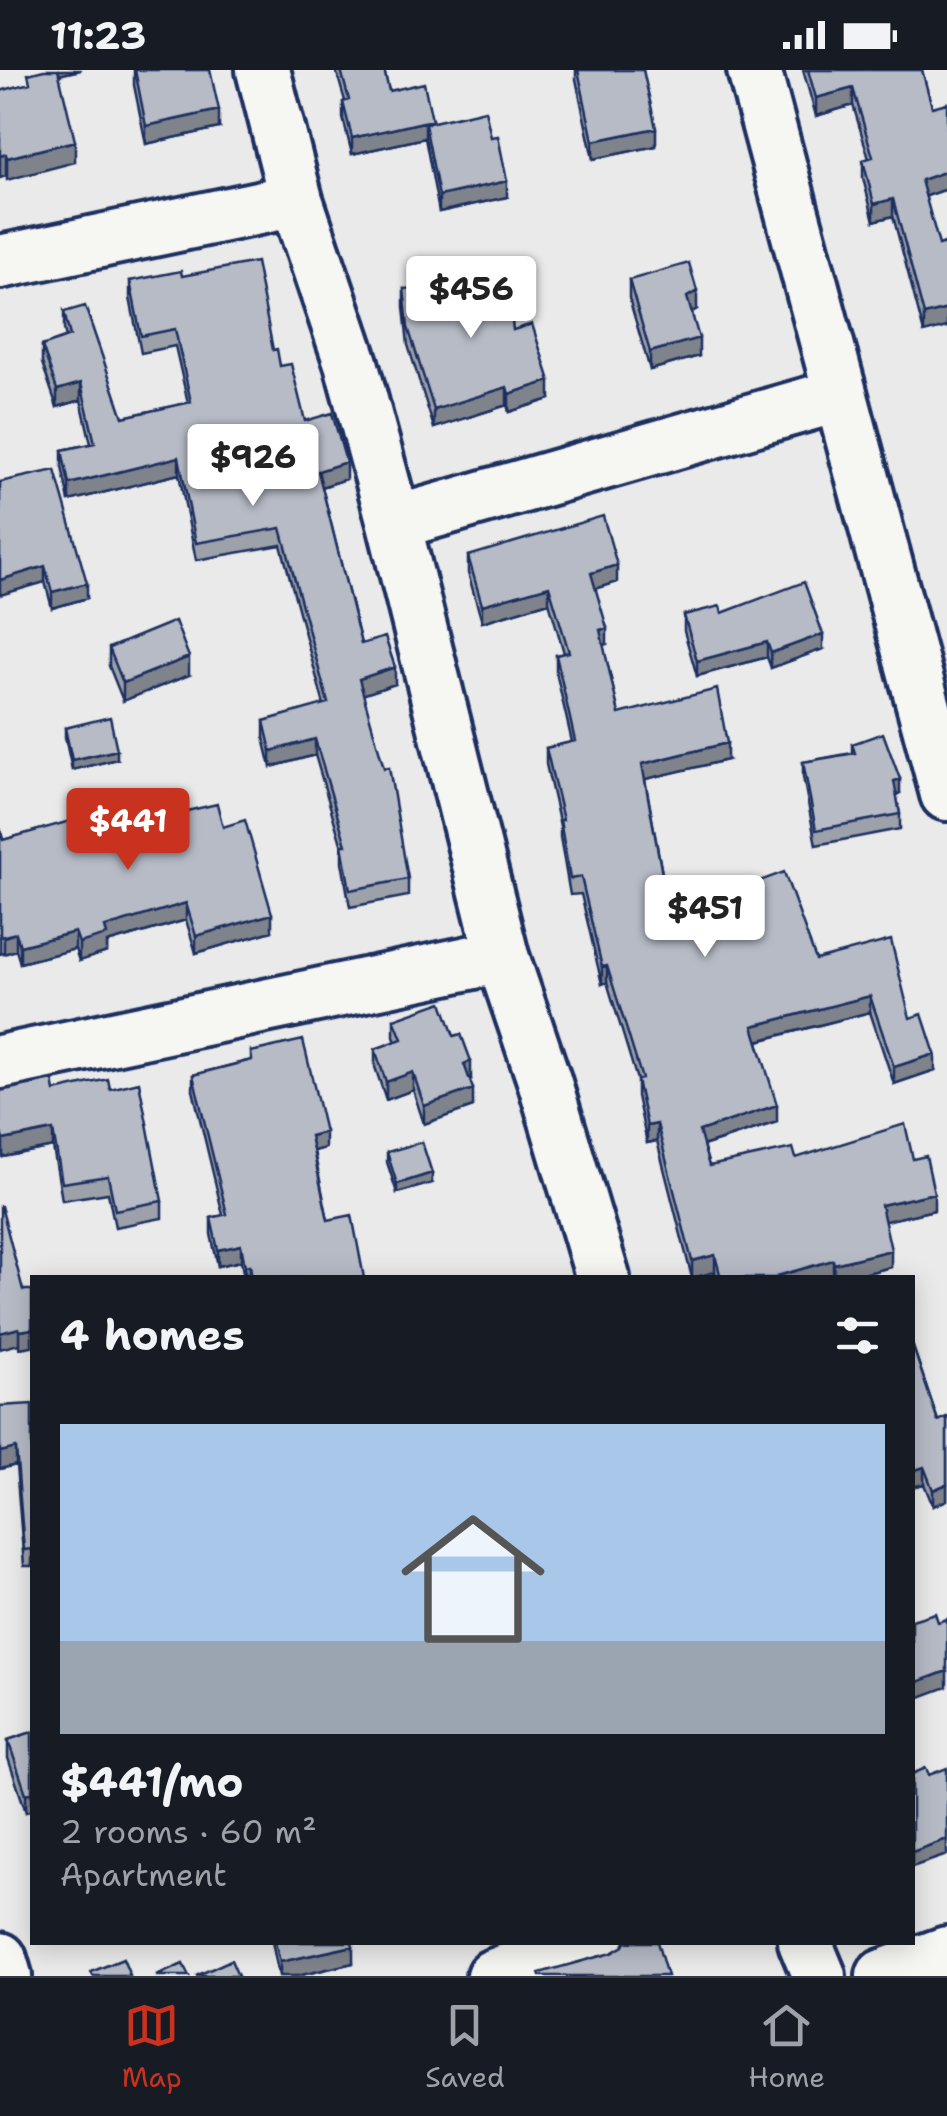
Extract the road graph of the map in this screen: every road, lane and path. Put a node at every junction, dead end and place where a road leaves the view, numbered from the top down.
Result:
1 (263, 70) edge
2 (754, 70) edge
3 (296, 200) junction
4 (0, 262) edge
5 (840, 395) junction
6 (394, 523) junction
7 (947, 794) edge
8 (502, 956) junction
9 (0, 1062) edge
10 (602, 1275) edge
11 (592, 1945) edge
12 (806, 1945) edge
13 (947, 1952) edge
14 (0, 1959) edge
15 (5, 1976) edge
16 (493, 1976) edge
17 (819, 1976) edge
18 (883, 1976) edge

1 - 3 street
2 - 5 street
3 - 4 street
3 - 6 street
5 - 6 street
5 - 7 street
6 - 8 street
8 - 9 street
8 - 10 street
11 - 16 street
12 - 17 street
13 - 18 street
14 - 15 street

